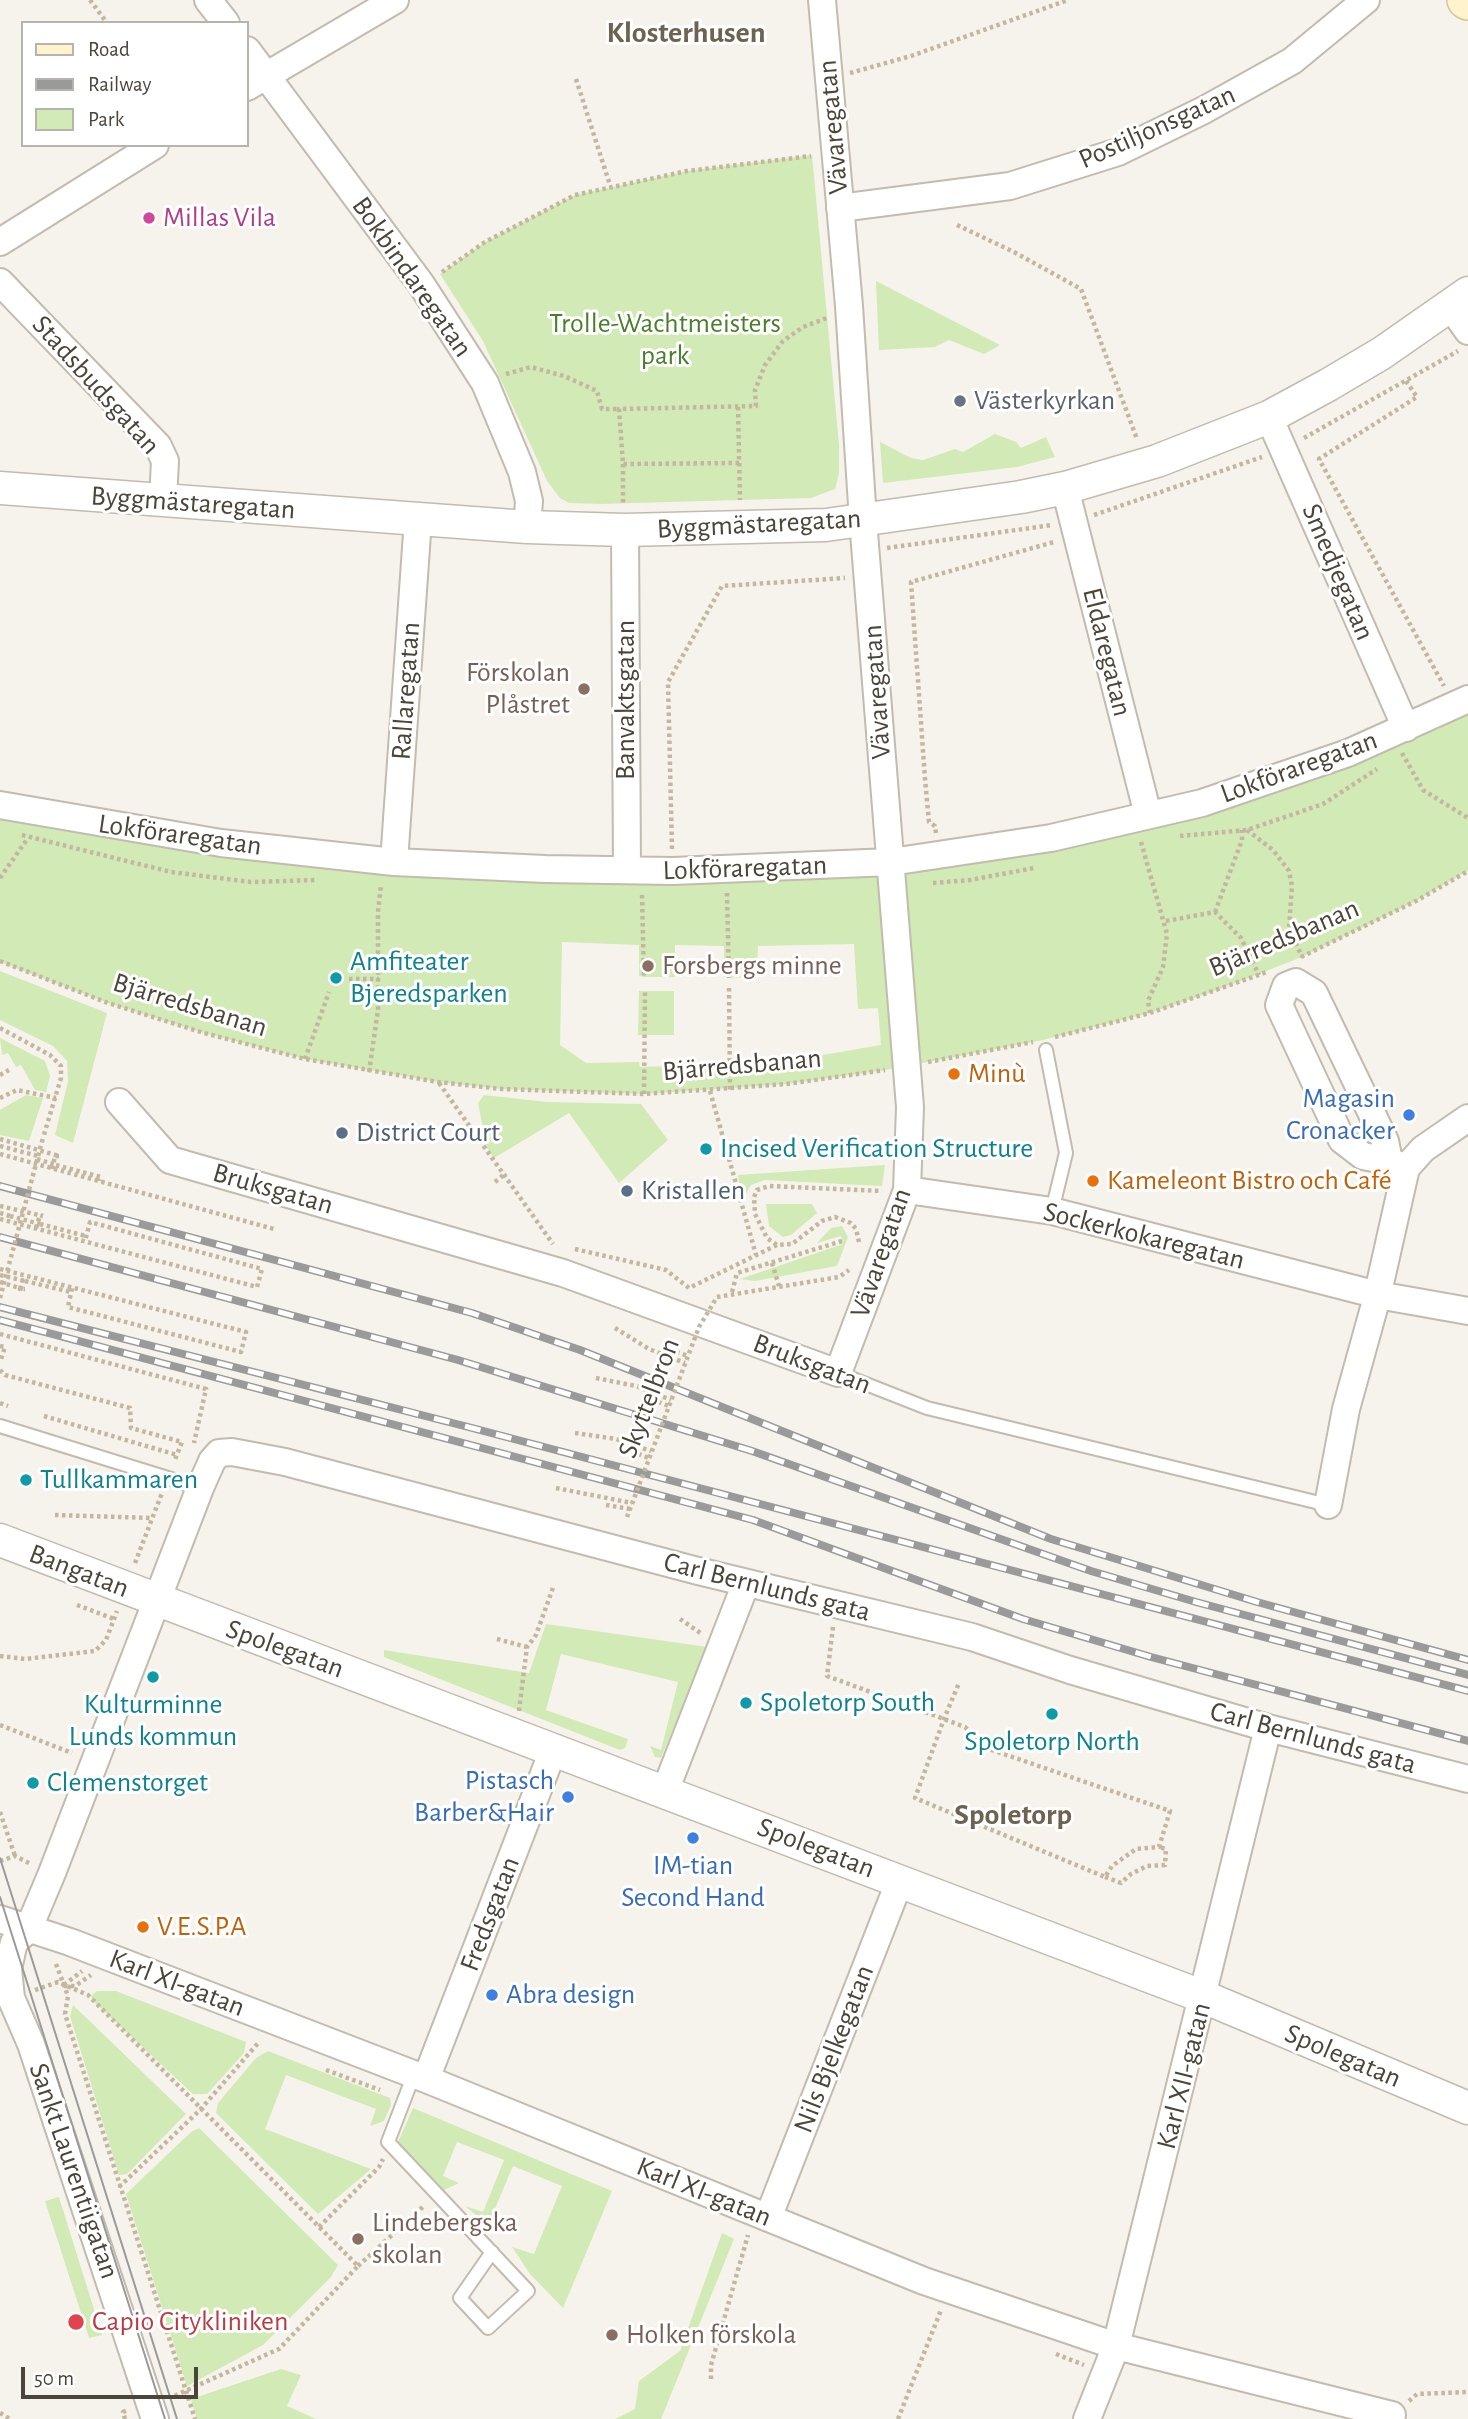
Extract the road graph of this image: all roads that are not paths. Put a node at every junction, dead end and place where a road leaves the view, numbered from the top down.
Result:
1 (208, 0) edge
2 (395, 0) edge
3 (822, 0) edge
4 (1366, 0) edge
5 (224, 21) edge
6 (248, 53) edge
7 (256, 81) edge
8 (152, 147) edge
9 (840, 208) junction
10 (0, 242) edge
11 (0, 282) edge
12 (1462, 310) edge
13 (1269, 417) junction
14 (0, 488) edge
15 (1065, 488) junction
16 (163, 500) junction
17 (619, 516) junction
18 (418, 519) junction
19 (863, 520) junction
20 (527, 527) junction
21 (1457, 695) edge
22 (1400, 730) junction
23 (0, 805) edge
24 (1148, 815) junction
25 (389, 861) junction
26 (891, 862) junction
27 (627, 870) junction
28 (1046, 1050) dead end
29 (119, 1102) dead end
30 (1468, 1118) edge
31 (1397, 1164) junction
32 (907, 1190) junction
33 (1052, 1211) junction
34 (1378, 1295) junction
35 (1468, 1311) edge
36 (838, 1373) junction
37 (0, 1426) edge
38 (200, 1488) junction
39 (1328, 1505) joint
40 (0, 1540) edge
41 (746, 1583) junction
42 (158, 1601) junction
43 (1268, 1728) junction
44 (554, 1748) junction
45 (1468, 1779) edge
46 (665, 1791) junction
47 (900, 1880) junction
48 (0, 1919) edge
49 (39, 1933) junction
50 (1204, 1997) junction
51 (420, 2077) junction
52 (1468, 2108) edge
53 (758, 2226) junction
54 (492, 2252) junction
55 (1116, 2346) junction
56 (153, 2411) edge
57 (1392, 2415) road end
58 (1087, 2419) edge

1 - 5 street
2 - 7 street
3 - 9 street, Vävaregatan
4 - 9 street, Postiljonsgatan
6 - 7 street, Bokbindaregatan
7 - 20 street, Bokbindaregatan
8 - 10 street
9 - 19 street, Vävaregatan
11 - 16 street, Stadsbudsgatan
12 - 13 street, Byggmästaregatan
13 - 15 street, Byggmästaregatan
13 - 22 street, Smedjegatan
14 - 16 street, Byggmästaregatan
15 - 19 street, Byggmästaregatan
15 - 24 street, Eldaregatan
16 - 18 street, Byggmästaregatan
17 - 19 street, Byggmästaregatan
17 - 20 street, Byggmästaregatan
17 - 27 street, Banvaktsgatan
18 - 20 street, Byggmästaregatan
18 - 25 street, Rallaregatan
19 - 26 street, Vävaregatan
21 - 22 street, Lokföraregatan
22 - 24 street, Lokföraregatan
23 - 25 street, Lokföraregatan
24 - 26 street, Lokföraregatan
25 - 27 street, Lokföraregatan
26 - 27 street, Lokföraregatan
26 - 32 street, Vävaregatan
28 - 33 lane
29 - 36 street, Bruksgatan
30 - 31 street
31 - 31 street
31 - 34 street, Bruksgatan
32 - 33 street, Sockerkokaregatan
32 - 36 street, Vävaregatan
33 - 34 street, Sockerkokaregatan
34 - 35 street, Sockerkokaregatan
34 - 39 street, Bruksgatan
36 - 39 lane, Bruksgatan
37 - 38 lane
38 - 41 street, Carl Bernlunds gata
38 - 42 street, Carl Bernlunds gata
40 - 42 street, Bangatan
41 - 43 street, Carl Bernlunds gata
41 - 46 street
42 - 44 street, Spolegatan
42 - 49 street
43 - 45 street, Carl Bernlunds gata
43 - 50 street, Karl XII-gatan
44 - 46 street, Spolegatan
44 - 51 street, Fredsgatan
46 - 47 street, Spolegatan
47 - 50 street, Spolegatan
47 - 53 street, Nils Bjelkegatan
48 - 49 street
49 - 51 street, Karl XI-gatan
49 - 56 street, Sankt Laurentiigatan
50 - 52 street, Spolegatan
50 - 55 street, Karl XII-gatan
51 - 53 street, Karl XI-gatan
51 - 54 lane
53 - 55 street, Karl XI-gatan
54 - 54 lane
55 - 57 street, Karl XI-gatan
55 - 58 street, Karl XII-gatan

